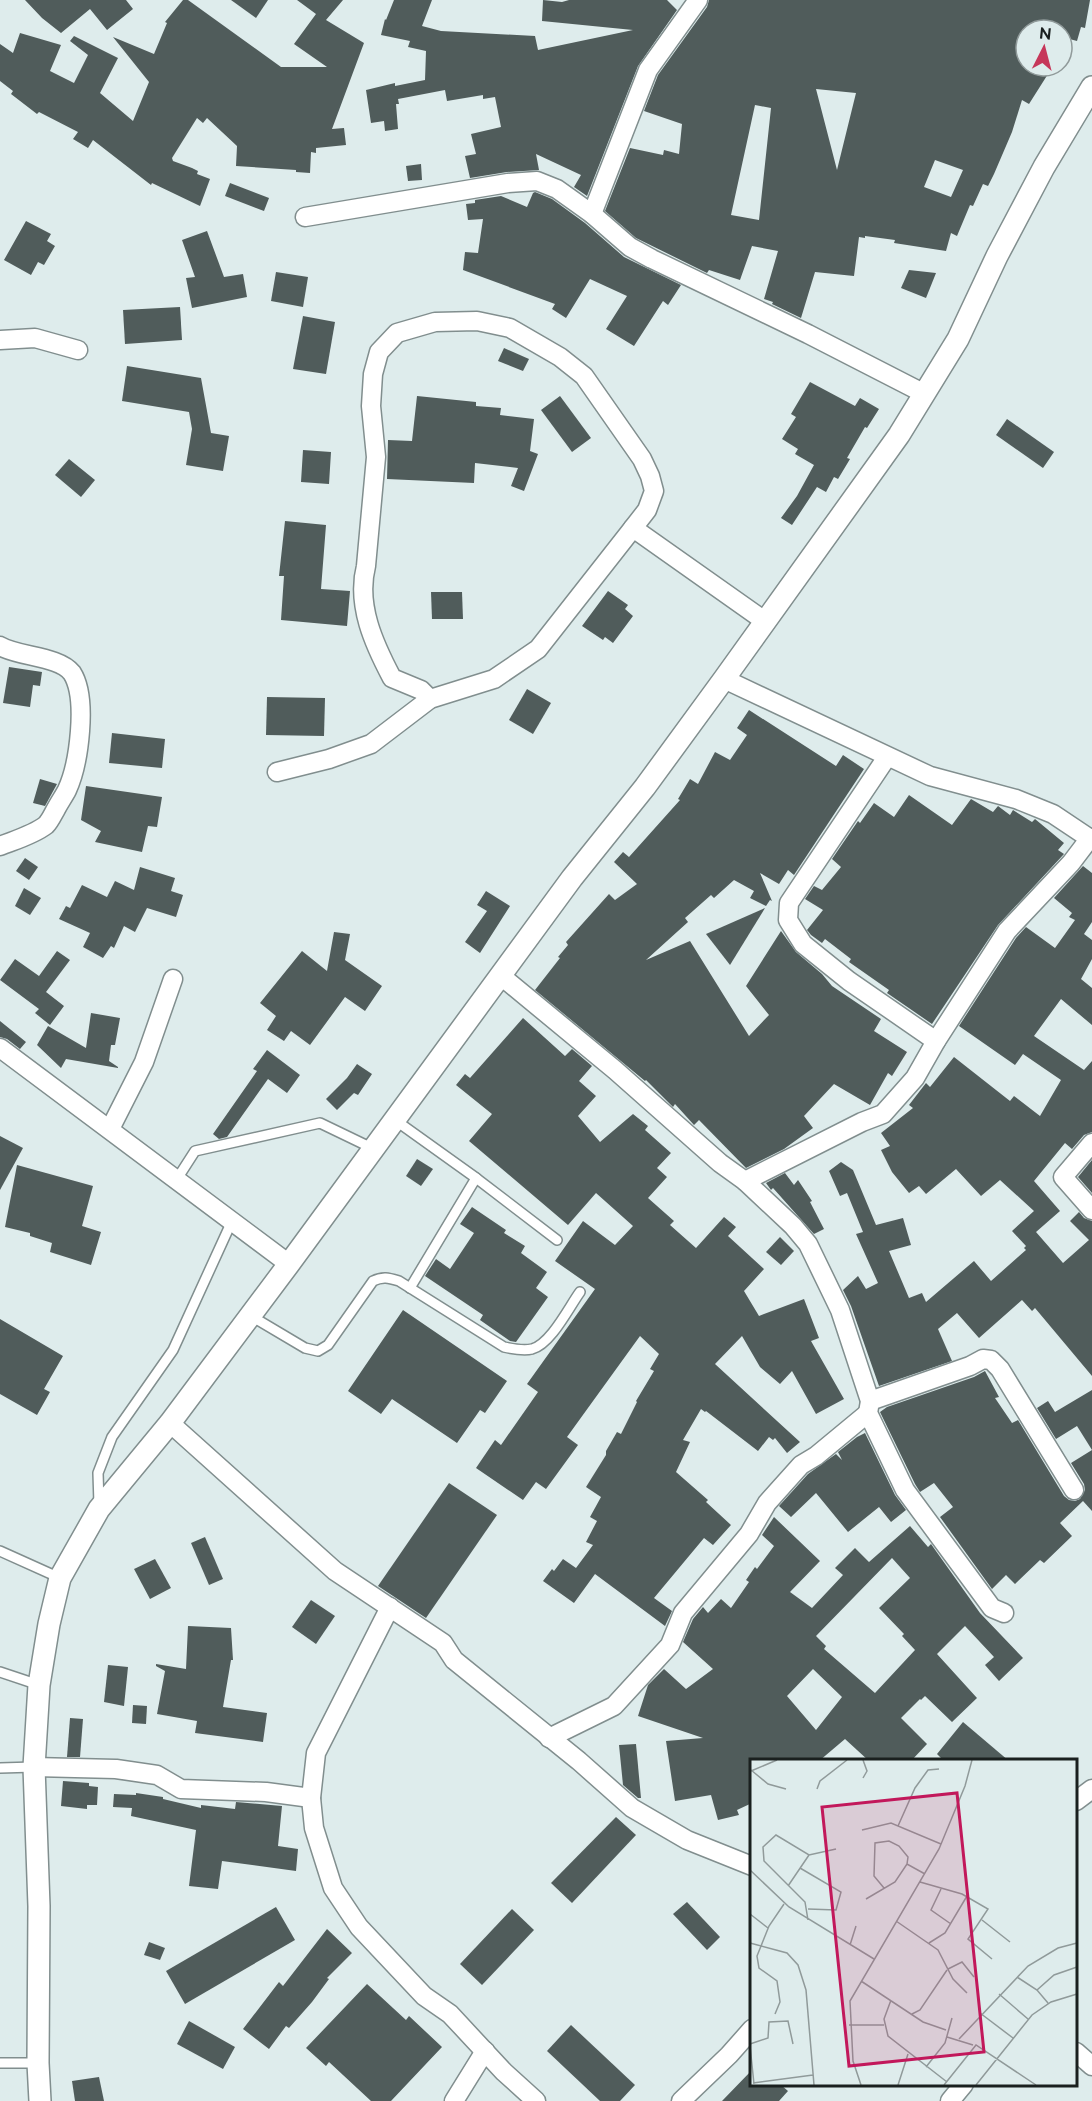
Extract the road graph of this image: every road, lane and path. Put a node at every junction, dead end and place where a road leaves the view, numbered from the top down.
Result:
1 (698, 0) edge
2 (1092, 87) edge
3 (592, 214) junction
4 (304, 217) dead end
5 (0, 340) edge
6 (78, 350) dead end
7 (925, 394) junction
8 (633, 528) junction
9 (766, 622) junction
10 (0, 646) edge
11 (724, 679) junction
12 (430, 699) junction
13 (886, 758) junction
14 (277, 772) dead end
15 (1091, 839) edge
16 (0, 846) edge
17 (500, 975) junction
18 (173, 980) dead end
19 (936, 1041) junction
20 (0, 1048) edge
21 (395, 1120) junction
22 (110, 1129) junction
23 (1092, 1143) edge
24 (374, 1149) junction
25 (476, 1178) junction
26 (177, 1179) junction
27 (745, 1181) junction
28 (1092, 1210) edge
29 (232, 1221) junction
30 (557, 1240) dead end
31 (290, 1264) junction
32 (410, 1288) junction
33 (580, 1292) dead end
34 (251, 1316) junction
35 (869, 1407) junction
36 (170, 1423) junction
37 (1074, 1490) dead end
38 (99, 1509) junction
39 (0, 1551) edge
40 (60, 1578) junction
41 (390, 1607) junction
42 (1004, 1613) dead end
43 (0, 1672) edge
44 (39, 1685) junction
45 (549, 1737) junction
46 (34, 1767) junction
47 (0, 1768) edge
48 (1092, 1789) edge
49 (311, 1798) junction
50 (1077, 1800) edge
51 (750, 1865) edge
52 (750, 2031) edge
53 (485, 2051) junction
54 (1077, 2053) edge
55 (0, 2063) edge
56 (38, 2063) junction
57 (1092, 2066) edge
58 (963, 2086) edge
59 (40, 2101) edge
60 (454, 2101) edge
61 (537, 2101) edge
62 (681, 2101) edge
63 (950, 2101) edge

1 - 3 street
2 - 7 street
3 - 4 street
3 - 7 street
5 - 6 street
7 - 9 street
8 - 9 street
8 - 12 street
8 - 12 street
9 - 11 street
10 - 16 street
11 - 13 street
11 - 17 street
12 - 14 street
13 - 15 street
13 - 19 street
15 - 19 street
17 - 21 street
17 - 27 street
18 - 22 street
19 - 27 street
20 - 22 street
21 - 24 street
21 - 25 lane
22 - 26 street
23 - 28 street
24 - 26 lane
24 - 31 street
25 - 30 lane
25 - 32 lane
26 - 29 street
27 - 35 street
29 - 31 street
29 - 38 lane
31 - 34 street
32 - 33 lane
32 - 34 lane
34 - 36 street
35 - 37 street
35 - 42 street
35 - 45 street
36 - 38 street
36 - 41 street
38 - 40 street
39 - 40 lane
40 - 44 street
41 - 45 street
41 - 49 street
43 - 44 lane
44 - 46 street
45 - 51 street
46 - 47 lane
46 - 49 street
46 - 56 street
48 - 50 street
49 - 53 street
52 - 62 street
53 - 60 street
53 - 61 street
54 - 57 street
55 - 56 lane
56 - 59 street
58 - 63 street

